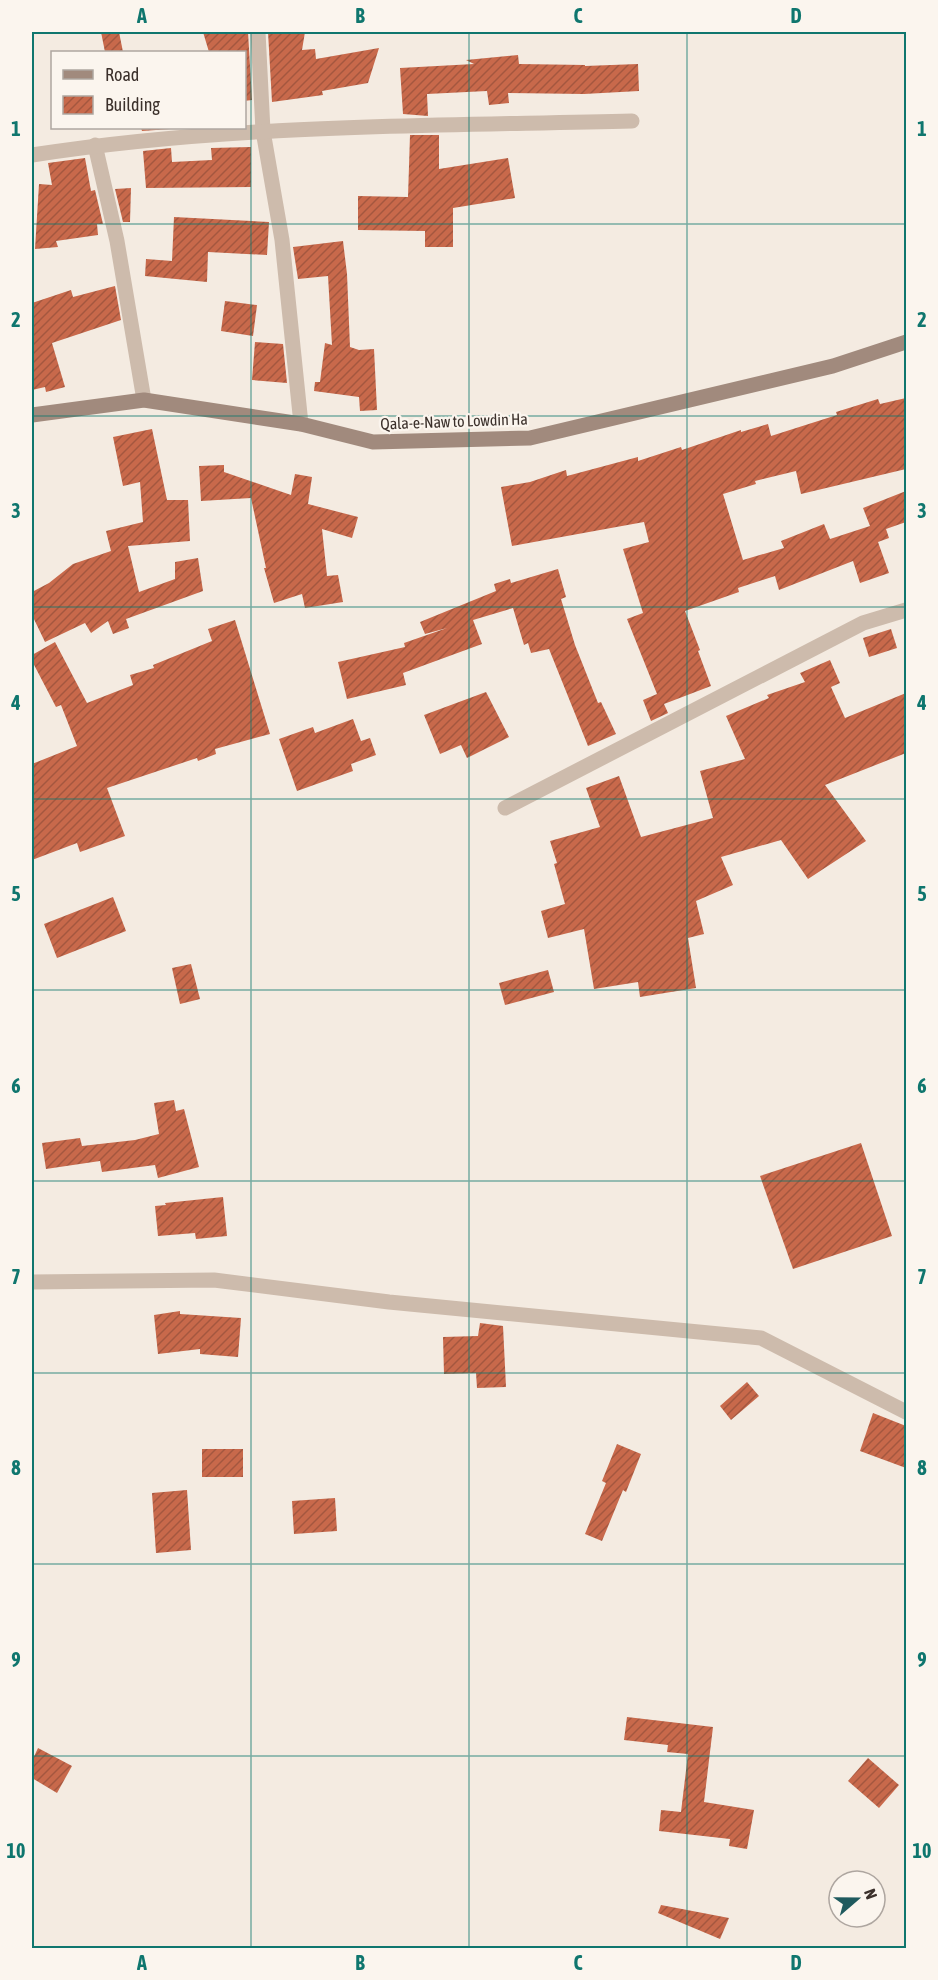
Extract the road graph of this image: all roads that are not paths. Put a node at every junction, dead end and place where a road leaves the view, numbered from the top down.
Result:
1 (258, 32) edge
2 (632, 121) dead end
3 (263, 131) junction
4 (94, 145) junction
5 (32, 155) edge
6 (906, 342) edge
7 (144, 400) junction
8 (32, 415) edge
9 (301, 424) junction
10 (906, 610) edge
11 (505, 808) dead end
12 (32, 1282) edge
13 (906, 1412) edge

1 - 3 street
2 - 3 street
3 - 4 street
3 - 9 street
4 - 5 street
4 - 7 street
6 - 9 main road, Qala-e-Naw to Lowdin Ha
7 - 8 main road, Qala-e-Naw to Lowdin Ha
7 - 9 main road, Qala-e-Naw to Lowdin Ha
10 - 11 street
12 - 13 street

